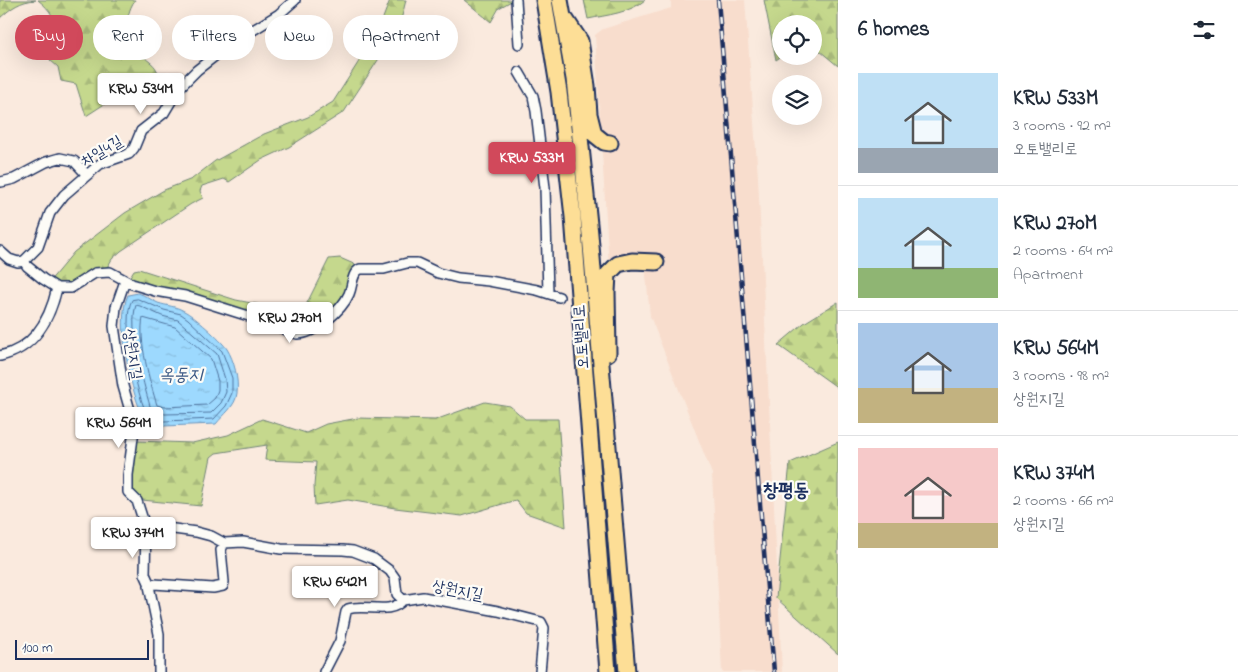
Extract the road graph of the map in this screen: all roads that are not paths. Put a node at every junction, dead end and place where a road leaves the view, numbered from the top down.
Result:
1 (296, 0) edge
2 (516, 0) edge
3 (544, 0) edge
4 (562, 7) edge
5 (519, 44) dead end
6 (519, 72) dead end
7 (610, 143) dead end
8 (87, 175) junction
9 (1, 182) edge
10 (0, 251) edge
11 (24, 261) junction
12 (656, 262) dead end
13 (125, 281) junction
14 (57, 288) junction
15 (548, 293) junction
16 (559, 298) dead end
17 (0, 356) edge
18 (608, 452) junction
19 (146, 525) junction
20 (224, 543) junction
21 (150, 585) junction
22 (403, 600) junction
23 (159, 672) edge
24 (324, 672) edge
25 (540, 672) edge
26 (608, 672) edge
27 (627, 672) edge

1 - 8 street, 차일4길
2 - 5 street
3 - 26 highway, 오토밸리로
4 - 7 highway
4 - 18 highway, 오토밸리로
6 - 15 street
8 - 9 street
8 - 11 street, 차일4길
10 - 11 street
11 - 14 street
12 - 18 highway
13 - 14 street
13 - 15 street
13 - 19 street, 상원지길
14 - 17 street
15 - 16 street
18 - 27 highway, 오토밸리로
19 - 20 street
19 - 21 street
20 - 21 street
20 - 22 street
21 - 23 street
22 - 24 street, 상원지길
22 - 25 street, 상원지길

